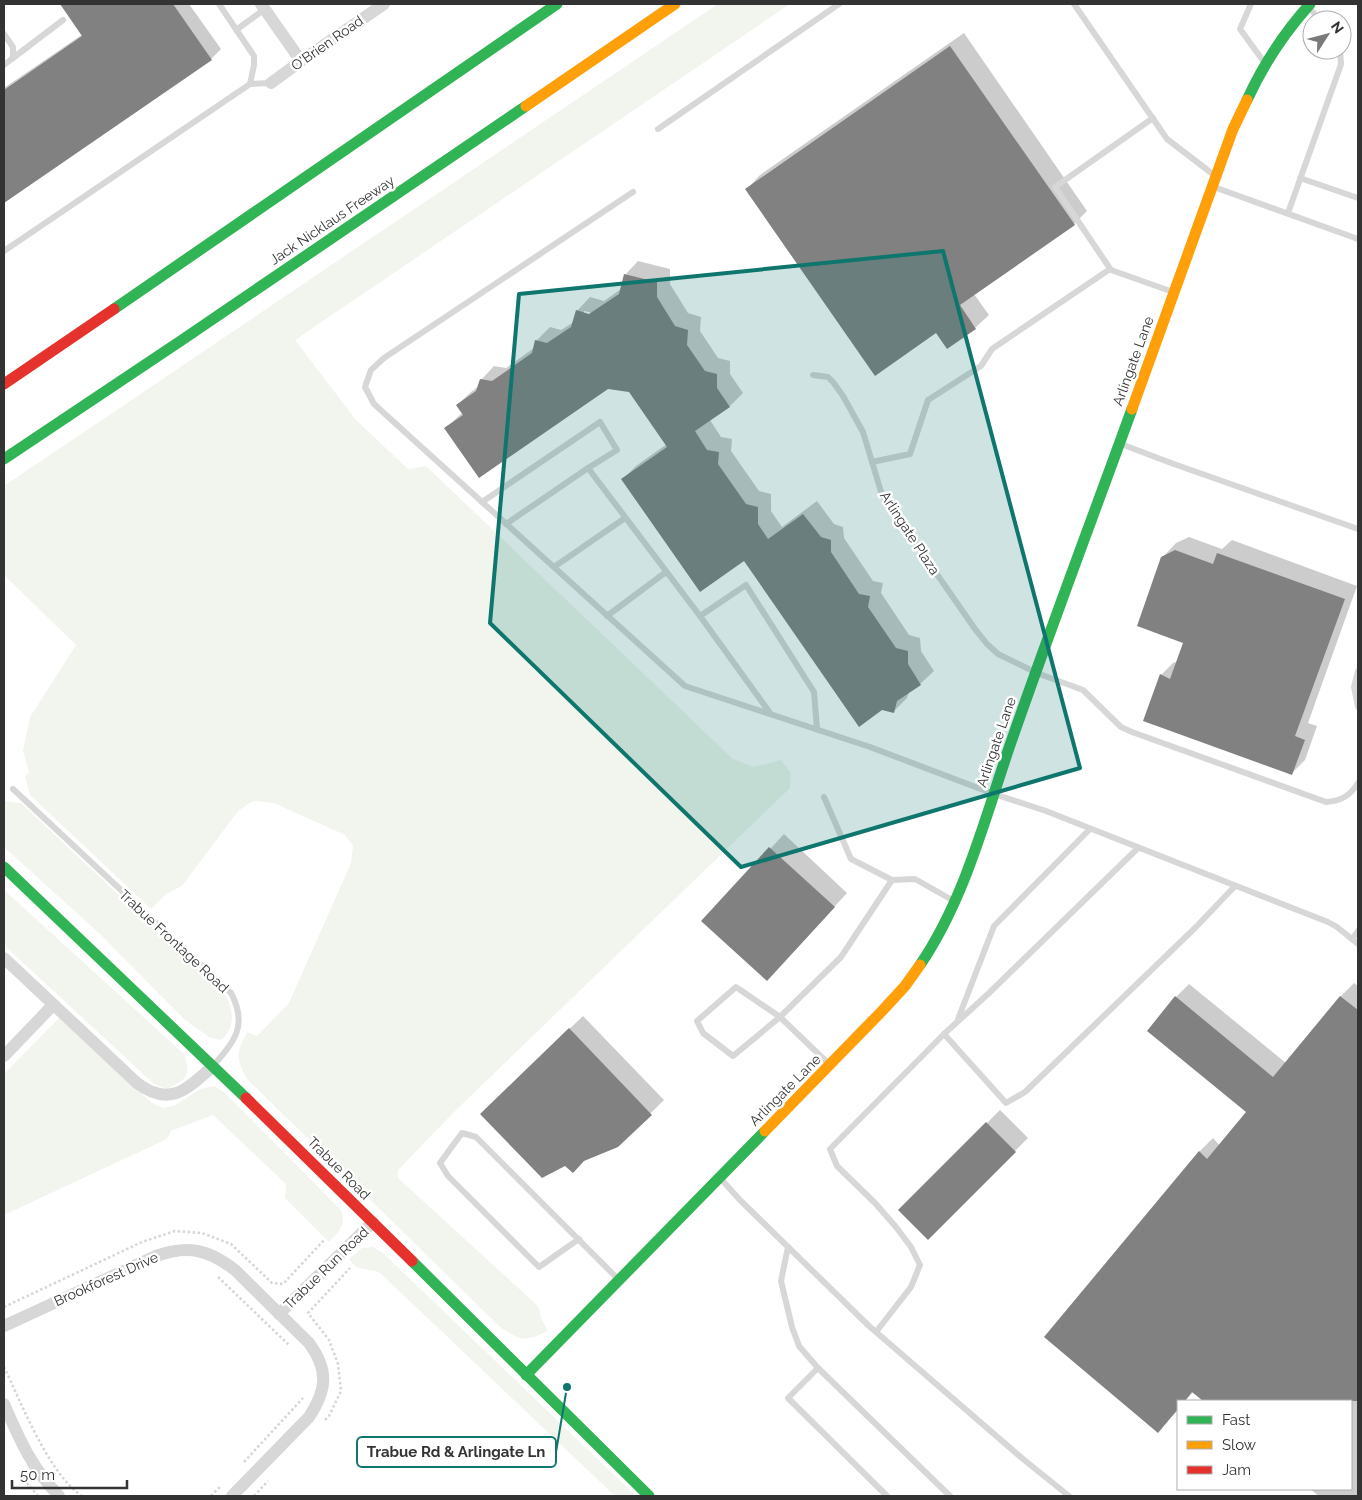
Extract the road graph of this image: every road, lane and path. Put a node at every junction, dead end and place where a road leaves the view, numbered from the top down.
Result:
1 (219, 4) edge
2 (384, 4) edge
3 (557, 4) edge
4 (676, 4) edge
5 (839, 4) edge
6 (1074, 4) edge
7 (1251, 4) edge
8 (1308, 5) edge
9 (263, 6) edge
10 (63, 20) dead end
11 (236, 30) junction
12 (4, 34) edge
13 (13, 58) junction
14 (1341, 60) edge
15 (300, 61) junction
16 (1265, 64) junction
17 (4, 65) edge
18 (271, 83) joint
19 (250, 84) junction
20 (1153, 118) junction
21 (658, 129) dead end
22 (1300, 178) junction
23 (1214, 181) junction
24 (632, 192) dead end
25 (1358, 198) edge
26 (1288, 213) junction
27 (1358, 239) edge
28 (4, 251) edge
29 (1110, 269) junction
30 (1174, 293) junction
31 (812, 374) dead end
32 (4, 384) edge
33 (1120, 444) junction
34 (4, 459) edge
35 (872, 462) junction
36 (588, 468) junction
37 (482, 502) junction
38 (625, 518) junction
39 (506, 524) junction
40 (1358, 529) edge
41 (554, 567) junction
42 (666, 572) junction
43 (607, 616) junction
44 (700, 616) junction
45 (1358, 671) edge
46 (1037, 673) junction
47 (1358, 707) edge
48 (770, 714) junction
49 (817, 729) junction
50 (1358, 783) edge
51 (13, 789) dead end
52 (994, 794) junction
53 (824, 797) dead end
54 (1090, 829) junction
55 (1138, 848) junction
56 (4, 867) edge
57 (892, 880) junction
58 (1235, 886) junction
59 (954, 901) junction
60 (1358, 931) edge
61 (1352, 939) junction
62 (1358, 944) edge
63 (4, 958) edge
64 (53, 1005) junction
65 (780, 1017) junction
66 (957, 1021) junction
67 (944, 1034) junction
68 (4, 1056) edge
69 (830, 1065) junction
70 (213, 1066) junction
71 (720, 1177) junction
72 (373, 1222) junction
73 (579, 1239) junction
74 (788, 1247) junction
75 (218, 1276) dead end
76 (619, 1279) junction
77 (279, 1314) junction
78 (4, 1326) edge
79 (876, 1332) junction
80 (294, 1350) dead end
81 (4, 1367) edge
82 (818, 1368) junction
83 (526, 1374) junction
84 (307, 1393) dead end
85 (4, 1404) edge
86 (244, 1462) dead end
87 (224, 1483) dead end
88 (59, 1496) edge
89 (82, 1496) edge
90 (211, 1496) edge
91 (232, 1496) edge
92 (649, 1496) edge
93 (887, 1496) edge
94 (950, 1496) edge
95 (1069, 1496) edge

1 - 11 lane
2 - 15 street, O'Brien Road
3 - 32 main road
4 - 34 main road, Jack Nicklaus Freeway
5 - 21 lane
6 - 20 lane
7 - 16 lane
8 - 16 main road, Arlingate Lane
9 - 11 lane
9 - 15 street
10 - 13 lane
11 - 19 lane
12 - 13 lane
13 - 17 lane
14 - 22 lane
15 - 18 street, O'Brien Road
16 - 23 main road, Arlingate Lane
18 - 19 lane
19 - 28 lane
20 - 23 lane
20 - 29 lane
22 - 25 lane
22 - 26 lane
23 - 26 lane
23 - 30 main road, Arlingate Lane
24 - 37 lane
26 - 27 lane
29 - 30 lane
29 - 35 lane
30 - 33 main road, Arlingate Lane
31 - 35 lane, Arlingate Plaza
33 - 40 lane
33 - 46 main road, Arlingate Lane
35 - 46 lane, Arlingate Plaza
36 - 37 lane
36 - 38 lane
36 - 39 lane
37 - 39 lane
38 - 41 lane
38 - 42 lane
39 - 41 lane
41 - 43 lane
42 - 43 lane
42 - 44 lane
43 - 48 lane
44 - 48 lane
44 - 49 lane
45 - 47 lane
46 - 50 lane, Arlingate Plaza
46 - 52 main road, Arlingate Lane
48 - 49 lane
49 - 52 lane
51 - 70 lane, Trabue Frontage Road
52 - 54 lane
52 - 59 main road, Arlingate Lane
53 - 57 lane
54 - 55 lane
54 - 66 lane
55 - 58 lane
55 - 66 lane
56 - 70 main road, Trabue Road
57 - 59 lane
57 - 65 lane
58 - 61 lane
58 - 67 lane
59 - 69 main road, Arlingate Lane
60 - 61 lane
61 - 62 lane
63 - 64 street, Trabue Frontage Road
64 - 68 street
64 - 70 street, Trabue Frontage Road
65 - 65 lane
65 - 69 lane
66 - 67 lane
67 - 79 lane
69 - 71 main road, Arlingate Lane
70 - 72 main road, Trabue Road
71 - 74 lane
71 - 76 main road, Arlingate Lane
72 - 77 street, Trabue Run Road
72 - 83 main road, Trabue Road
73 - 73 lane
73 - 76 lane
74 - 79 lane
74 - 82 lane
75 - 80 path
76 - 83 main road, Arlingate Lane
77 - 78 street, Brookforest Drive
77 - 91 street, Brookforest Drive
79 - 95 lane
81 - 89 path
82 - 93 lane
82 - 94 lane
83 - 92 main road, Trabue Road
84 - 86 path
85 - 88 street
87 - 90 path

